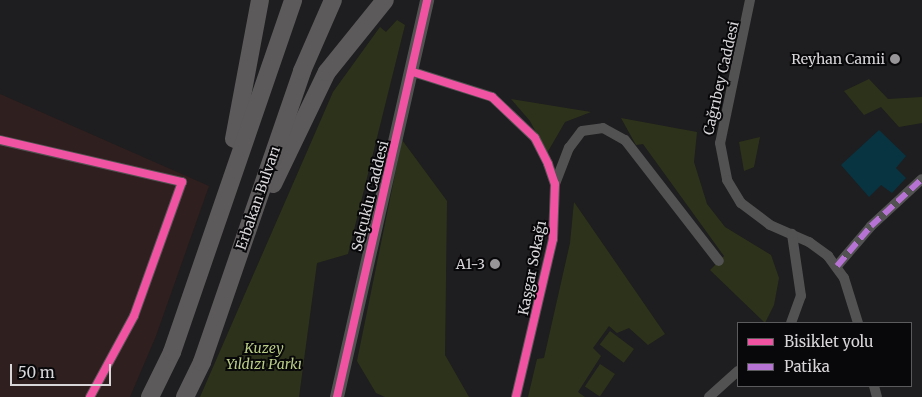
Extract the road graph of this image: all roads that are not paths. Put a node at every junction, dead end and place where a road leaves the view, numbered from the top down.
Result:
1 (260, 0) edge
2 (293, 0) edge
3 (333, 0) edge
4 (385, 0) edge
5 (427, 0) edge
6 (750, 0) edge
7 (757, 0) edge
8 (749, 16) junction
9 (413, 72) junction
10 (0, 140) edge
11 (922, 179) edge
12 (555, 184) junction
13 (792, 234) junction
14 (201, 258) junction
15 (238, 259) junction
16 (719, 262) dead end
17 (837, 266) junction
18 (791, 322) edge
19 (858, 322) edge
20 (737, 372) edge
21 (90, 397) edge
22 (150, 397) edge
23 (185, 397) edge
24 (337, 397) edge
25 (516, 397) edge
26 (709, 397) edge

1 - 14 highway
2 - 14 highway
3 - 15 highway, Erbakan Bulvarı
4 - 15 highway
5 - 9 street, Selçuklu Caddesi
6 - 8 street, Cağrıbey Caddesi
7 - 8 street, Cağrıbey Caddesi
8 - 13 street, Cağrıbey Caddesi
9 - 12 street, Kaşgar Sokağı
9 - 24 street, Selçuklu Caddesi
10 - 21 street
11 - 17 street
12 - 16 street
12 - 25 street, Kaşgar Sokağı
13 - 17 street, Cağrıbey Caddesi
13 - 18 street
14 - 22 highway
15 - 23 highway, Erbakan Bulvarı
17 - 19 street, Cağrıbey Caddesi
20 - 26 street

